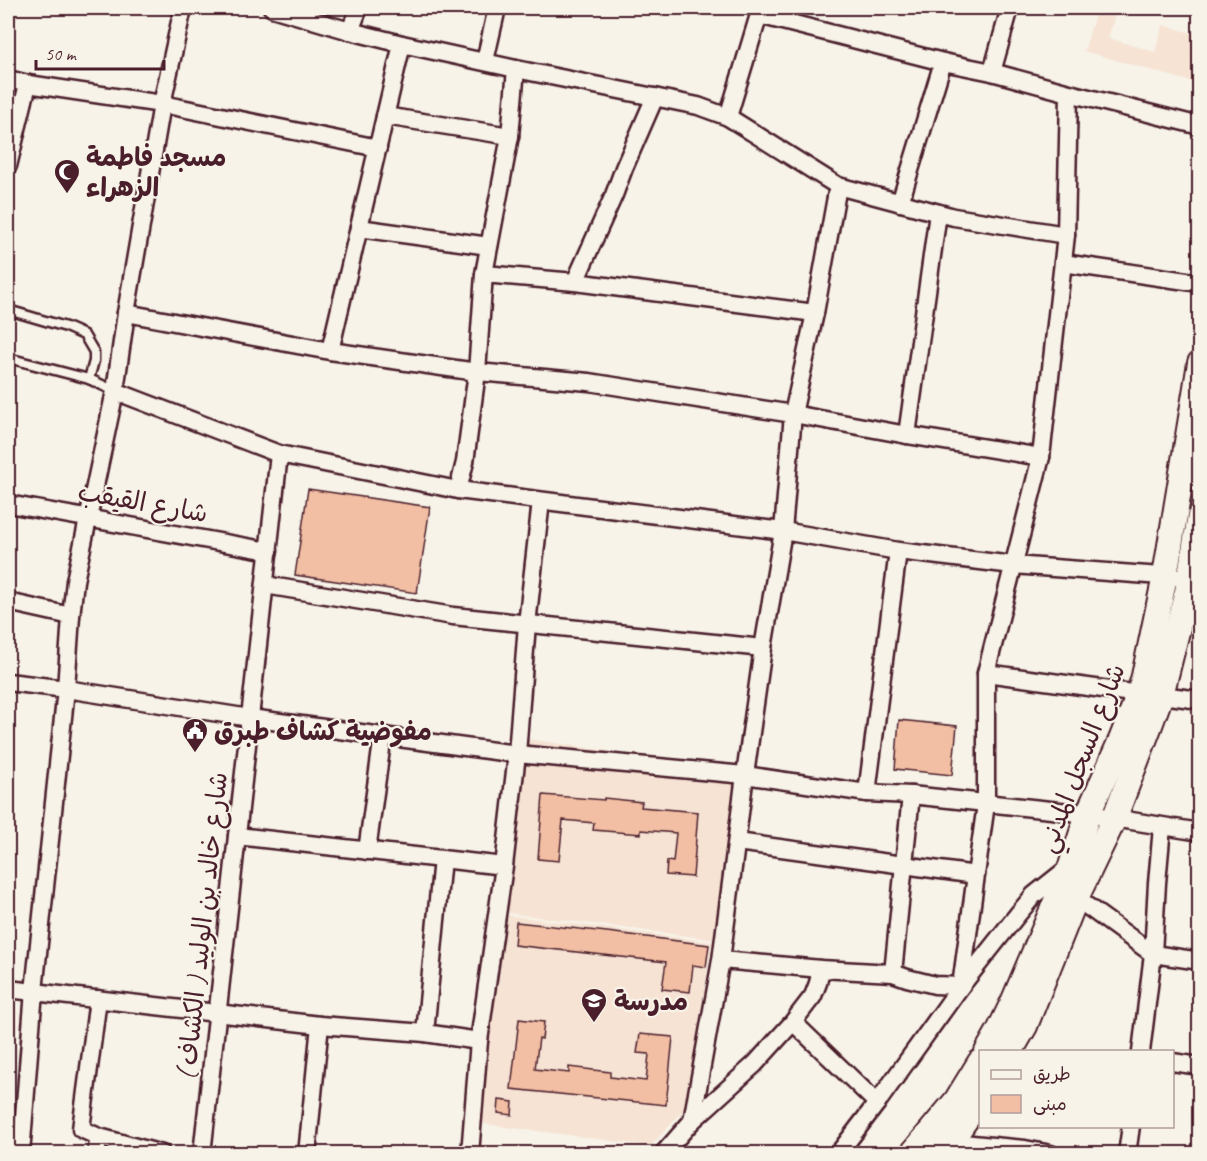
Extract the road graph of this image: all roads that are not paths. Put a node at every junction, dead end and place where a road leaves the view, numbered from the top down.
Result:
1 (183, 8) edge
2 (272, 8) edge
3 (359, 8) edge
4 (496, 8) edge
5 (1010, 8) edge
6 (760, 11) edge
7 (350, 31) junction
8 (402, 44) junction
9 (485, 61) junction
10 (943, 62) junction
11 (516, 69) junction
12 (992, 72) junction
13 (8, 79) edge
14 (28, 84) junction
15 (1069, 93) junction
16 (655, 97) junction
17 (162, 104) junction
18 (386, 116) junction
19 (728, 117) junction
20 (1200, 126) edge
21 (510, 136) junction
22 (378, 147) junction
23 (8, 165) edge
24 (838, 186) junction
25 (900, 203) junction
26 (938, 213) junction
27 (359, 228) junction
28 (1066, 235) junction
29 (489, 246) junction
30 (1063, 263) junction
31 (484, 274) junction
32 (575, 282) junction
33 (1200, 283) edge
34 (8, 310) edge
35 (126, 313) junction
36 (815, 313) junction
37 (330, 351) junction
38 (8, 358) edge
39 (1200, 363) edge
40 (477, 372) junction
41 (89, 379) junction
42 (115, 391) junction
43 (793, 414) junction
44 (906, 435) junction
45 (279, 454) junction
46 (1041, 457) junction
47 (458, 490) junction
48 (541, 501) junction
49 (8, 504) edge
50 (1200, 516) edge
51 (88, 518) junction
52 (783, 531) junction
53 (269, 551) junction
54 (898, 551) junction
55 (1013, 565) junction
56 (1165, 576) junction
57 (1195, 580) edge
58 (265, 585) junction
59 (8, 602) edge
60 (70, 616) junction
61 (527, 624) junction
62 (763, 648) junction
63 (986, 673) junction
64 (8, 682) edge
65 (66, 689) junction
66 (1150, 694) junction
67 (1200, 700) edge
68 (250, 718) junction
69 (383, 735) junction
70 (517, 754) junction
71 (745, 775) junction
72 (867, 792) junction
73 (911, 795) junction
74 (986, 804) junction
75 (1088, 814) junction
76 (1114, 819) junction
77 (1162, 827) junction
78 (1200, 832) edge
79 (237, 836) junction
80 (737, 842) junction
81 (368, 851) junction
82 (442, 859) junction
83 (504, 866) junction
84 (904, 866) junction
85 (1071, 866) junction
86 (976, 875) junction
87 (1076, 898) junction
88 (1154, 954) junction
89 (721, 960) junction
90 (1200, 961) edge
91 (821, 969) junction
92 (893, 972) junction
93 (961, 986) junction
94 (8, 989) edge
95 (34, 991) junction
96 (98, 999) junction
97 (218, 1013) junction
98 (793, 1022) junction
99 (320, 1025) junction
100 (425, 1033) junction
101 (479, 1041) junction
102 (988, 1050) edge
103 (1011, 1050) edge
104 (1141, 1050) edge
105 (1174, 1062) edge
106 (979, 1065) edge
107 (1200, 1066) edge
108 (979, 1102) edge
109 (877, 1104) junction
110 (692, 1121) junction
111 (1131, 1128) edge
112 (99, 1137) junction
113 (947, 1148) edge
114 (1025, 1151) edge
115 (471, 1153) edge
116 (21, 1154) edge
117 (96, 1154) edge
118 (162, 1154) edge
119 (202, 1154) edge
120 (307, 1154) edge
121 (663, 1154) edge
122 (838, 1154) edge
123 (912, 1154) edge
124 (1051, 1154) edge
125 (1127, 1154) edge

1 - 17 street
2 - 7 street
3 - 7 street
4 - 9 street
5 - 12 street
6 - 10 street
6 - 19 street
7 - 8 street
8 - 9 street
8 - 18 street
9 - 11 street
10 - 12 street
10 - 25 street
11 - 16 street
11 - 21 street
12 - 15 street
13 - 14 street
14 - 17 street
14 - 23 street
15 - 20 street
15 - 28 street
16 - 19 street
16 - 32 street
17 - 22 street
17 - 35 street
18 - 21 street
18 - 22 street
19 - 24 street
21 - 29 street
22 - 27 street
24 - 25 street
24 - 36 street
25 - 26 street
26 - 28 street
26 - 44 street
27 - 29 street
27 - 37 street
28 - 30 street
29 - 31 street
30 - 33 street
30 - 46 street
31 - 32 street
31 - 40 street
32 - 36 street
34 - 41 lane
35 - 37 street
35 - 42 street
36 - 43 street
37 - 40 street
38 - 41 lane
39 - 56 street, شارع السجل المدني
40 - 43 street
40 - 47 street
41 - 42 lane
42 - 45 street
42 - 51 street
43 - 44 street
43 - 52 street
44 - 46 street
45 - 47 street
45 - 53 street, شارع خالد بن الوليد ( الكشاف )
46 - 55 street
47 - 48 street
48 - 52 street
48 - 61 street
49 - 51 street, شارع القيقب
50 - 57 street, شارع السجل المدني
51 - 53 street, شارع القيقب
51 - 60 street
52 - 54 street
52 - 62 street
53 - 58 street, شارع خالد بن الوليد ( الكشاف )
54 - 55 street
54 - 72 street
55 - 56 street
55 - 63 street
56 - 57 street
56 - 66 street, شارع السجل المدني
57 - 66 street, شارع السجل المدني
58 - 61 street
58 - 68 street, شارع خالد بن الوليد ( الكشاف )
59 - 60 street
60 - 65 street
61 - 62 street
61 - 70 street
62 - 71 street
63 - 66 street
63 - 74 street
64 - 65 street
65 - 68 street
65 - 95 street
66 - 67 street
66 - 75 street, شارع السجل المدني
66 - 76 street, شارع السجل المدني
68 - 69 street
68 - 79 street, شارع خالد بن الوليد ( الكشاف )
69 - 70 street
69 - 81 street
70 - 71 street
70 - 83 street
71 - 72 street
71 - 80 street
72 - 73 street
73 - 74 street
73 - 84 street
74 - 75 street
74 - 86 street
75 - 76 street
75 - 85 street, شارع السجل المدني
76 - 77 street
76 - 87 street, شارع السجل المدني
77 - 78 street
77 - 88 street
79 - 81 street
79 - 97 street, شارع خالد بن الوليد ( الكشاف )
80 - 84 street
80 - 89 street
81 - 82 street
82 - 83 street
82 - 100 street
83 - 101 street
84 - 86 street
84 - 92 street
85 - 93 street
85 - 102 street, شارع السجل المدني
86 - 93 street
87 - 88 street
87 - 103 street, شارع السجل المدني
88 - 90 street
88 - 104 street
89 - 91 street
89 - 110 street
91 - 92 street
91 - 98 street
92 - 93 street
93 - 109 street
94 - 95 street
95 - 96 street
95 - 116 street
96 - 97 street
96 - 112 street
97 - 99 street
97 - 119 street, شارع خالد بن الوليد ( الكشاف )
98 - 109 street
98 - 110 street
99 - 100 street
99 - 120 street
100 - 101 street
101 - 115 street
105 - 107 street
106 - 123 street
108 - 113 street
109 - 122 street
110 - 121 street
111 - 125 street
112 - 117 street
112 - 118 street
113 - 114 street
114 - 124 street

